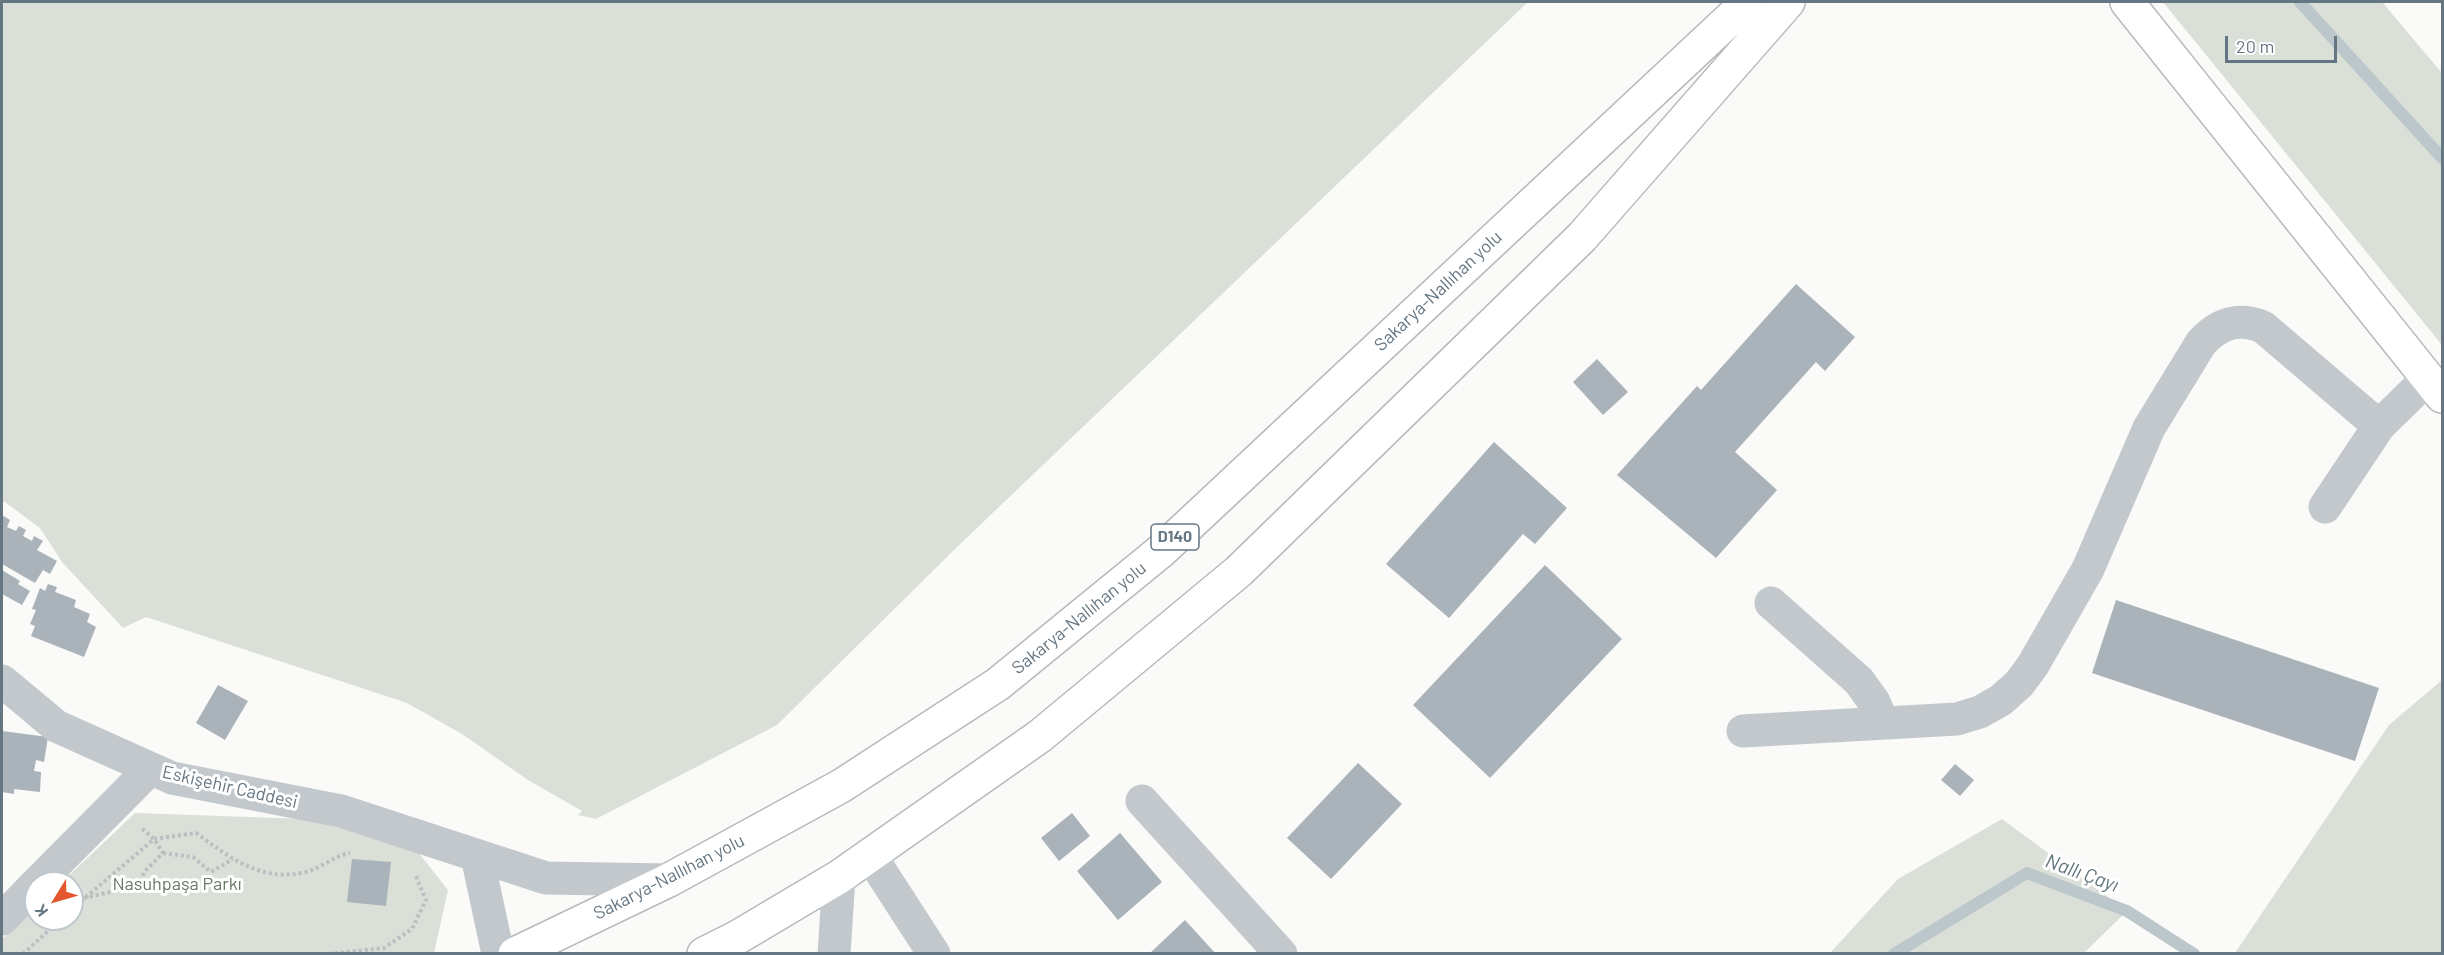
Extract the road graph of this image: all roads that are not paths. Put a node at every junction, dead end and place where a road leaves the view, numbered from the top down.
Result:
1 (1748, 2) edge
2 (1788, 2) edge
3 (2127, 2) edge
4 (2435, 387) edge
5 (2379, 426) junction
6 (2325, 507) dead end
7 (1771, 603) dead end
8 (2, 681) edge
9 (1883, 723) junction
10 (1743, 731) dead end
11 (150, 768) junction
12 (1142, 801) dead end
13 (870, 855) junction
14 (477, 856) junction
15 (839, 877) junction
16 (669, 880) junction
17 (19, 897) edge
18 (498, 954) edge
19 (515, 954) edge
20 (704, 954) edge
21 (834, 954) edge
22 (934, 954) edge
23 (1281, 954) edge

1 - 16 main road, Sakarya-Nallıhan yolu / D140
2 - 13 main road
3 - 4 main road
4 - 5 street
5 - 6 street
5 - 9 street
7 - 9 street
8 - 11 street, Eskişehir Caddesi
9 - 10 street
11 - 14 street, Eskişehir Caddesi
11 - 17 street
12 - 23 street
13 - 15 main road
13 - 22 street
14 - 16 street, Eskişehir Caddesi
14 - 18 street
15 - 20 main road
15 - 21 street
16 - 19 main road, Sakarya-Nallıhan yolu / D140

